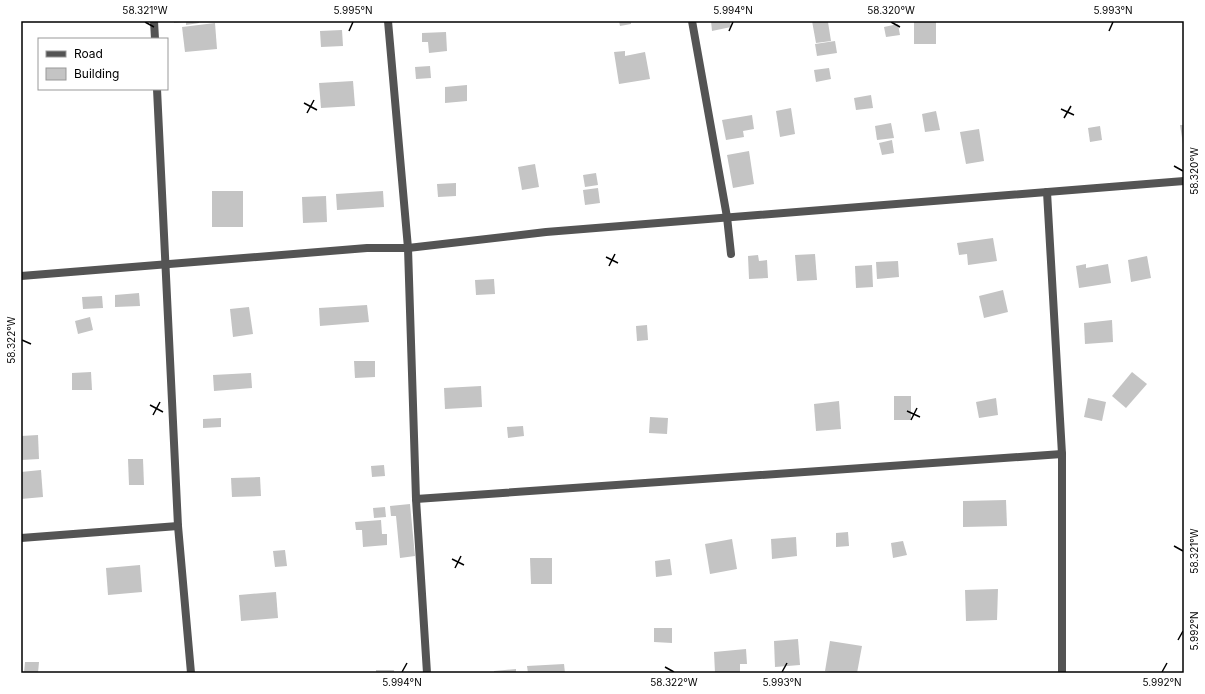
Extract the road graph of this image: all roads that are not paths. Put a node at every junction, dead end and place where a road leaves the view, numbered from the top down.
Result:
1 (154, 21) edge
2 (388, 21) edge
3 (692, 21) edge
4 (155, 38) edge
5 (157, 90) edge
6 (1184, 181) edge
7 (1047, 192) junction
8 (727, 217) junction
9 (408, 248) junction
10 (731, 254) dead end
11 (165, 264) junction
12 (21, 276) edge
13 (1062, 454) junction
14 (416, 499) junction
15 (178, 526) junction
16 (21, 538) edge
17 (191, 673) edge
18 (428, 673) edge
19 (1062, 673) edge

1 - 4 street
2 - 9 street
3 - 8 street
5 - 11 street
6 - 7 street
7 - 8 street
7 - 13 street
8 - 9 street
8 - 10 street
9 - 11 street
9 - 14 street
11 - 12 street
11 - 15 street
13 - 14 street
13 - 19 street
14 - 18 street
15 - 16 street
15 - 17 street

